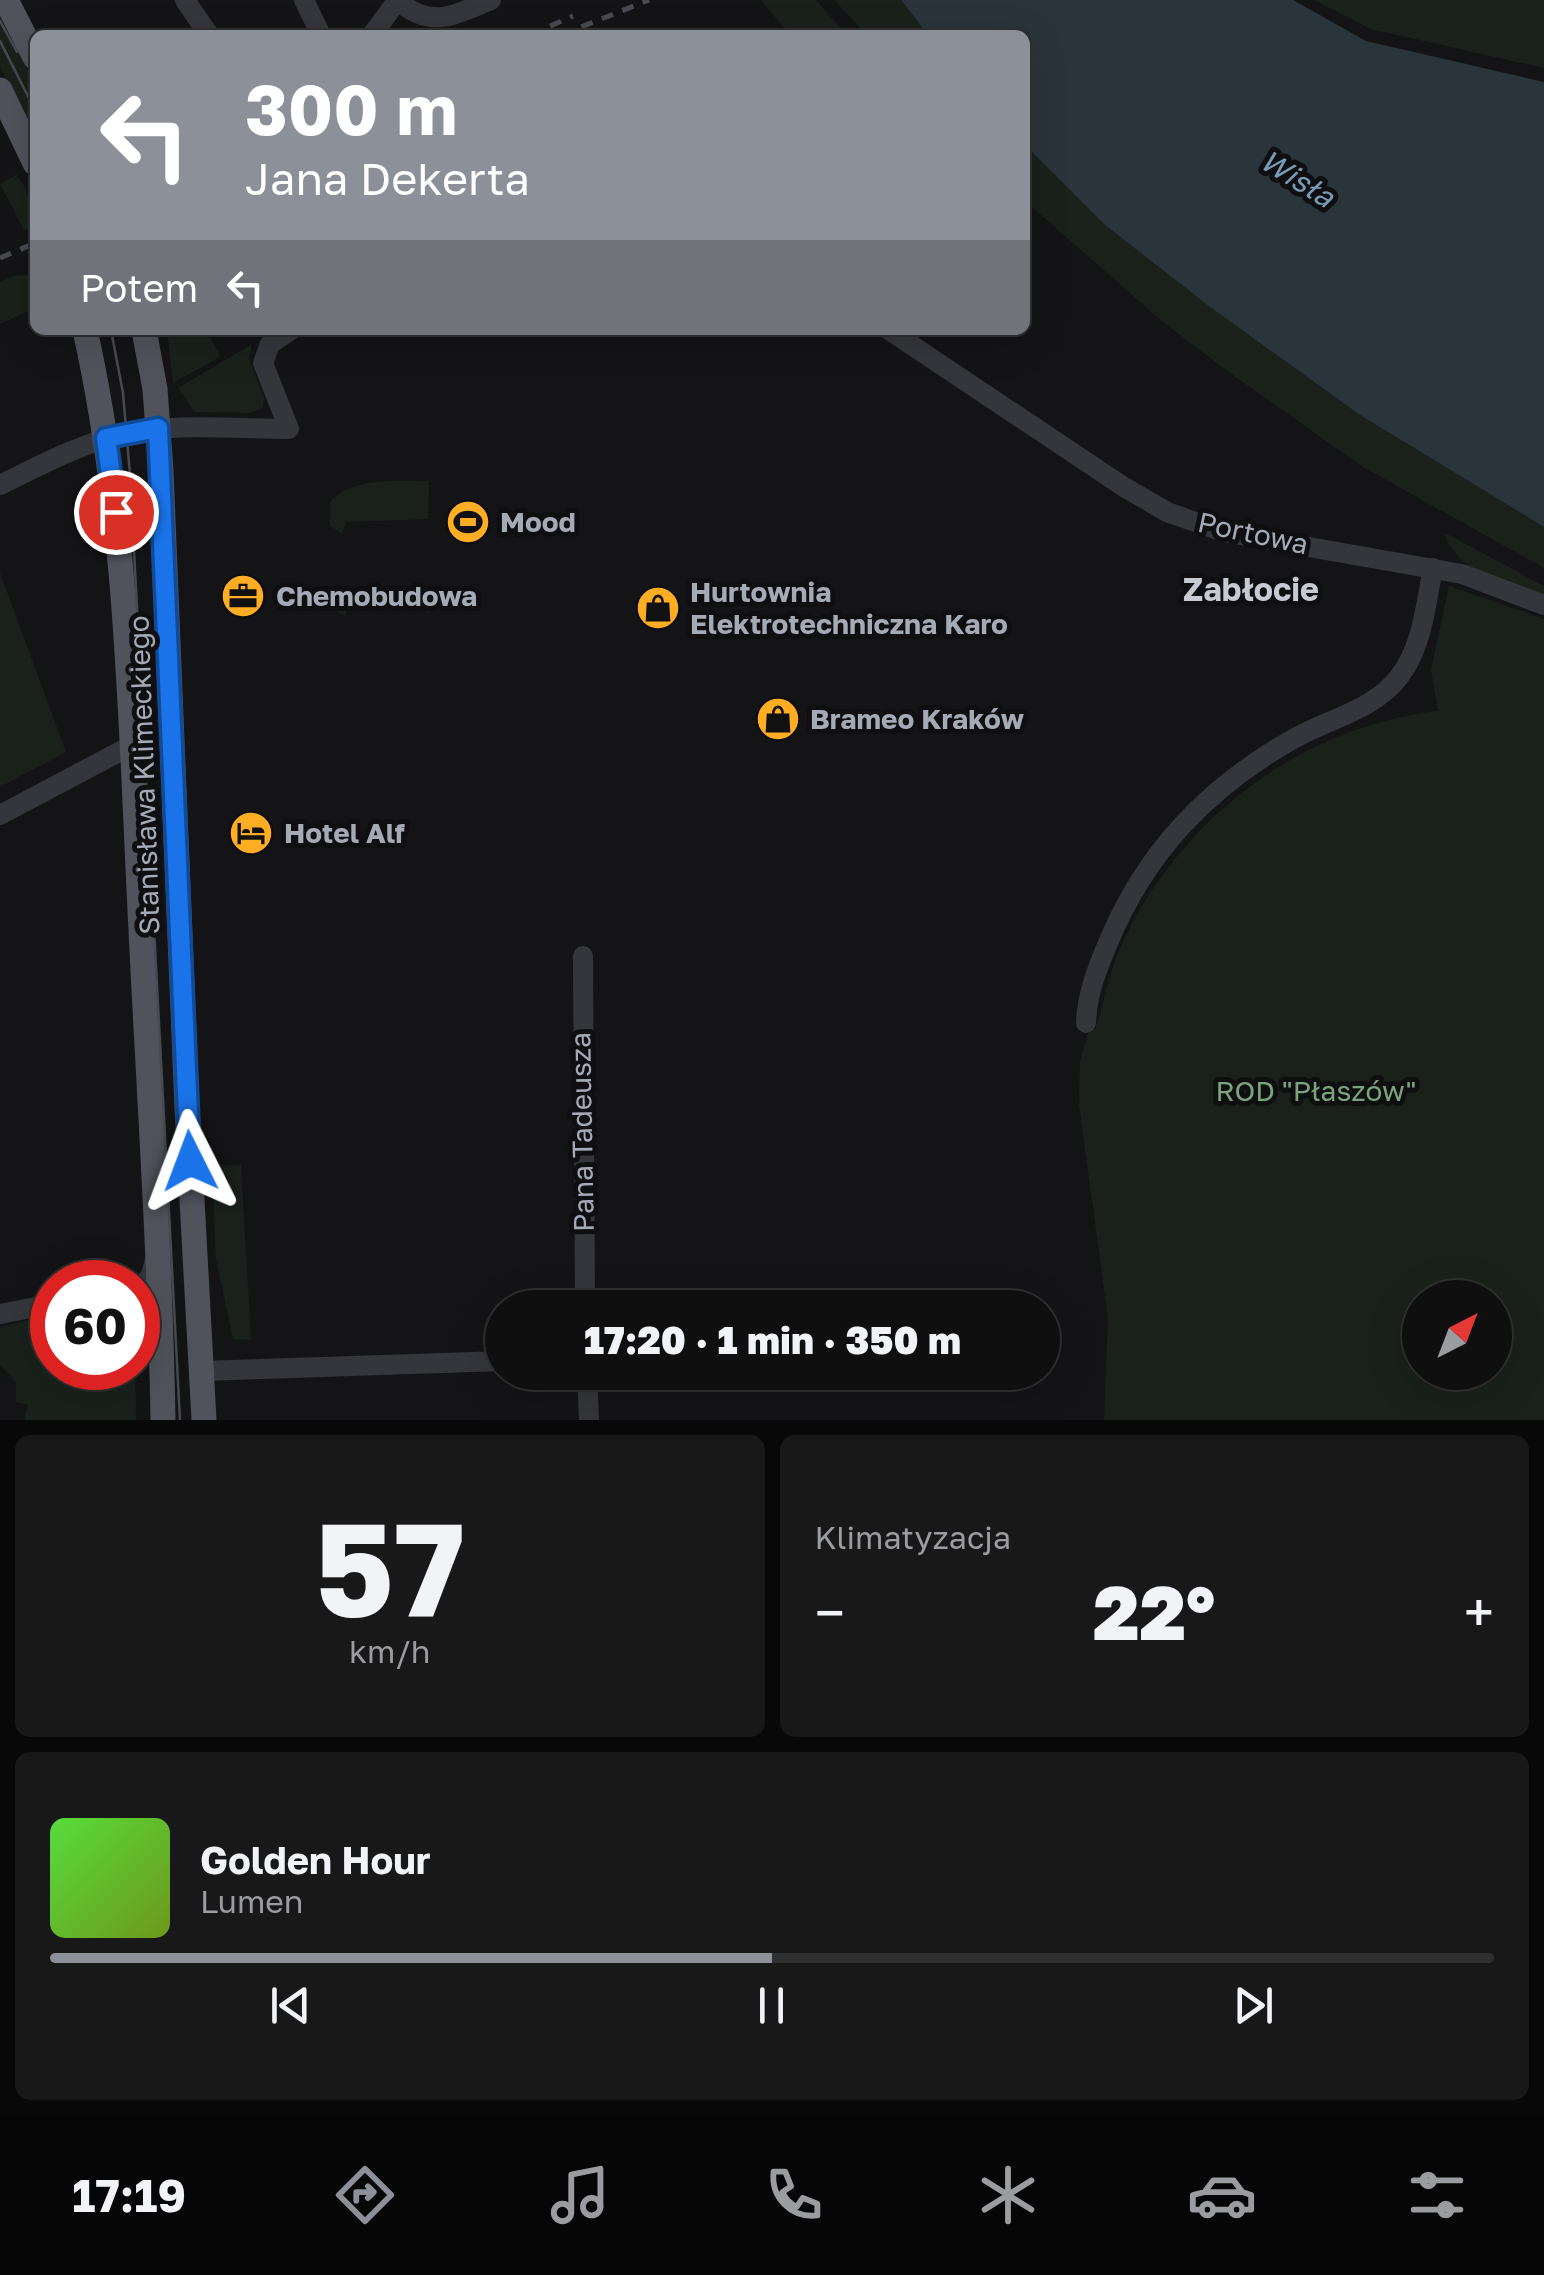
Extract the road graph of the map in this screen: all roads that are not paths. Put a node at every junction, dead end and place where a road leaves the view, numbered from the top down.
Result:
1 (6, 0) edge
2 (185, 0) edge
3 (304, 0) edge
4 (397, 0) edge
5 (491, 0) edge
6 (206, 30) edge
7 (319, 30) edge
8 (376, 30) edge
9 (30, 47) edge
10 (0, 90) edge
11 (30, 153) edge
12 (85, 335) edge
13 (145, 335) edge
14 (284, 335) edge
15 (896, 335) edge
16 (158, 428) junction
17 (106, 438) junction
18 (0, 486) edge
19 (1434, 568) junction
20 (1544, 605) edge
21 (132, 744) junction
22 (0, 815) edge
23 (583, 956) dead end
24 (1086, 1023) dead end
25 (156, 1258) edge
26 (585, 1290) edge
27 (30, 1308) edge
28 (0, 1314) edge
29 (160, 1359) edge
30 (485, 1363) edge
31 (201, 1371) junction
32 (587, 1390) edge
33 (163, 1420) edge
34 (204, 1420) edge
35 (588, 1420) edge

1 - 9 main road
2 - 6 street
3 - 7 street
4 - 5 street
4 - 8 street
10 - 11 main road
12 - 17 main road, Stanisława Klimeckiego
13 - 16 main road, Stanisława Klimeckiego
14 - 16 street
15 - 19 street, Portowa
16 - 17 street
16 - 31 main road, Stanisława Klimeckiego
17 - 18 street
17 - 21 main road, Stanisława Klimeckiego
19 - 20 street, Portowa
19 - 24 street
21 - 22 street
21 - 25 main road, Stanisława Klimeckiego
23 - 26 street, Pana Tadeusza
27 - 28 street
29 - 33 main road, Stanisława Klimeckiego
30 - 31 street
31 - 34 main road, Stanisława Klimeckiego
32 - 35 street

